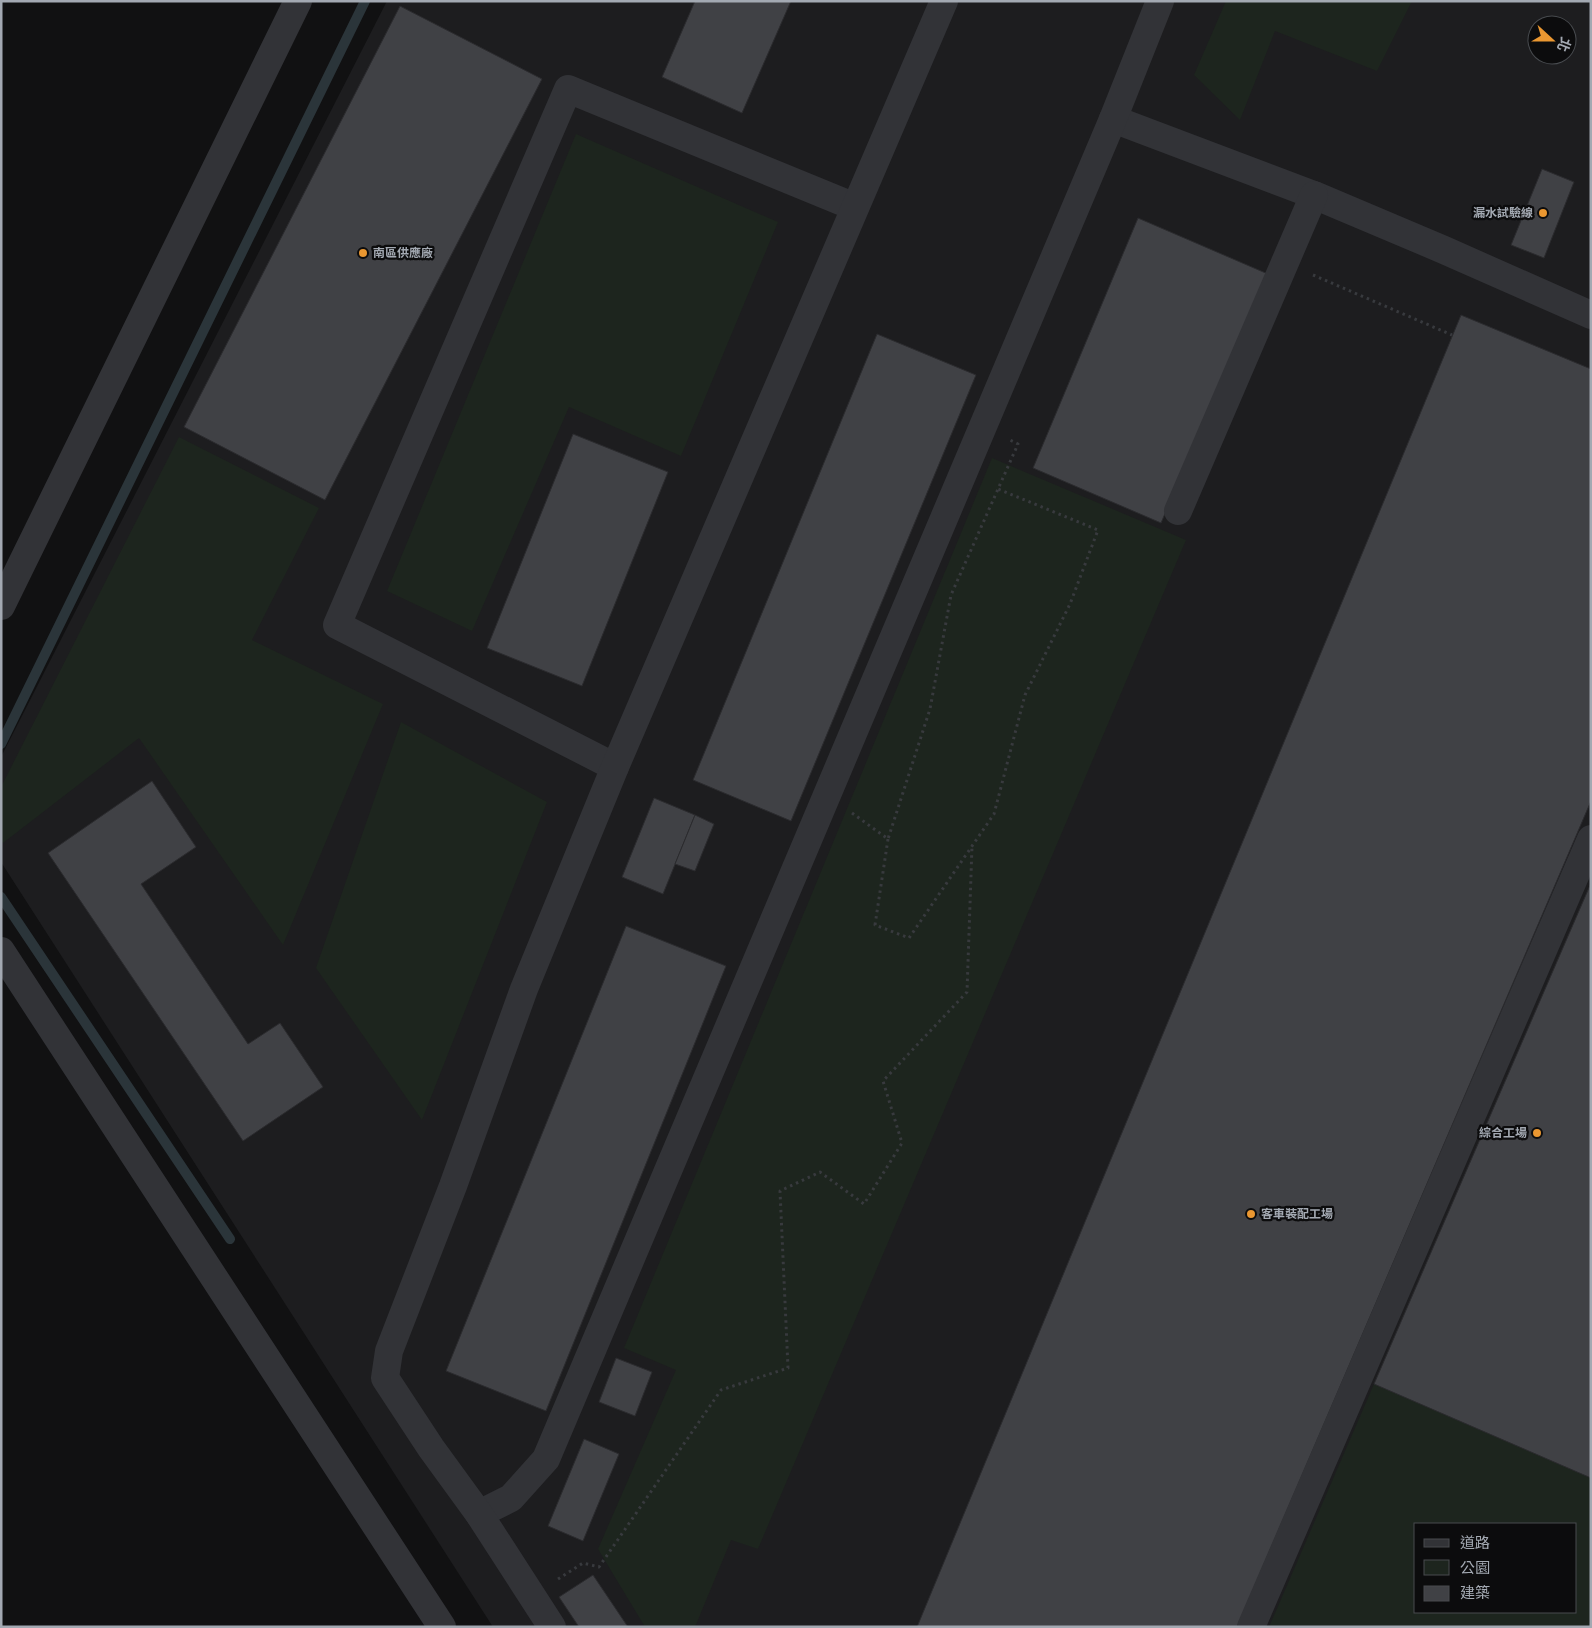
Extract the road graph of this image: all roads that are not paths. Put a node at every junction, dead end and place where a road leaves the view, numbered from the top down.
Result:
1 (298, 1) edge
2 (944, 1) edge
3 (1160, 1) edge
4 (1113, 118) junction
5 (1314, 195) junction
6 (855, 207) junction
7 (1591, 315) edge
8 (1178, 511) dead end
9 (1, 606) edge
10 (615, 767) junction
11 (1591, 839) edge
12 (1, 951) edge
13 (478, 1514) junction
14 (442, 1627) edge
15 (552, 1627) edge
16 (1251, 1627) edge

1 - 9 street
2 - 6 street
3 - 4 street
4 - 5 street
4 - 13 street
5 - 7 street
5 - 8 street
6 - 10 street
6 - 10 street
10 - 13 street
11 - 16 street
12 - 14 street
13 - 15 street

